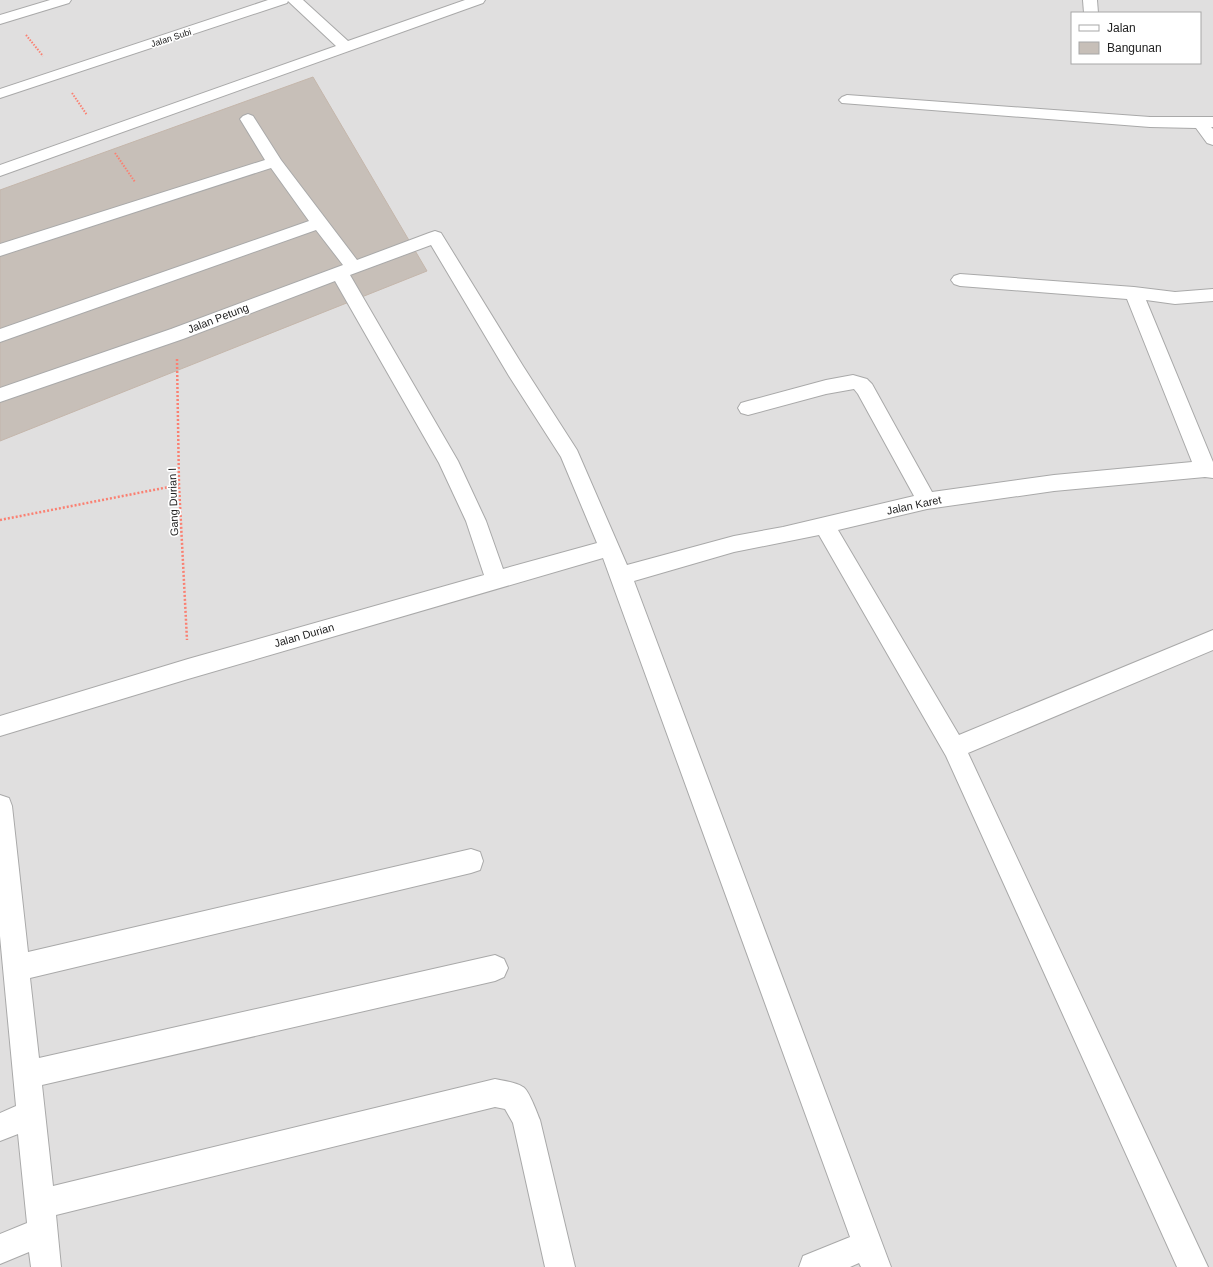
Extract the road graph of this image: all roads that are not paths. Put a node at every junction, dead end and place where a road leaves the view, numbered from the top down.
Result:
1 (64, 0) edge
2 (282, 0) edge
3 (295, 0) edge
4 (436, 0) edge
5 (478, 0) edge
6 (1090, 0) edge
7 (448, 11) junction
8 (1091, 12) edge
9 (0, 20) edge
10 (346, 48) junction
11 (0, 94) edge
12 (847, 100) dead end
13 (248, 119) dead end
14 (1207, 123) edge
15 (1213, 140) edge
16 (274, 162) junction
17 (0, 171) edge
18 (319, 223) junction
19 (0, 250) edge
20 (346, 269) junction
21 (960, 280) dead end
22 (1134, 293) junction
23 (1213, 295) edge
24 (0, 336) edge
25 (0, 396) edge
26 (748, 408) dead end
27 (1209, 470) edge
28 (927, 501) junction
29 (824, 525) junction
30 (608, 548) junction
31 (621, 576) junction
32 (496, 580) junction
33 (1213, 640) edge
34 (0, 726) edge
35 (954, 748) junction
36 (0, 806) edge
37 (471, 862) dead end
38 (5, 908) edge
39 (17, 968) junction
40 (496, 968) dead end
41 (28, 1074) junction
42 (31, 1114) junction
43 (0, 1127) edge
44 (42, 1217) junction
45 (0, 1249) edge
46 (872, 1256) edge
47 (46, 1267) edge
48 (560, 1267) edge
49 (814, 1267) edge
50 (1194, 1267) edge

1 - 9 street
2 - 11 street, Jalan Subi
3 - 10 street
4 - 7 street
5 - 7 street
6 - 8 street
7 - 10 street
10 - 17 street
12 - 14 street
13 - 16 street
14 - 15 street
16 - 18 street
16 - 19 street
18 - 20 street
18 - 24 street
20 - 25 street, Jalan Petung
20 - 30 street, Jalan Petung
20 - 32 street
21 - 22 street
22 - 23 street
22 - 27 street
26 - 28 street
27 - 28 street, Jalan Karet
28 - 29 street, Jalan Karet
29 - 31 street, Jalan Karet
29 - 35 street
30 - 31 street
30 - 32 street, Jalan Durian
31 - 46 street
32 - 34 street, Jalan Durian
33 - 35 street
35 - 50 street
36 - 38 street
37 - 39 street
38 - 39 street
39 - 41 street
40 - 41 street
41 - 42 street
42 - 43 street
42 - 44 street
44 - 45 street
44 - 47 street
44 - 48 street
46 - 49 street

